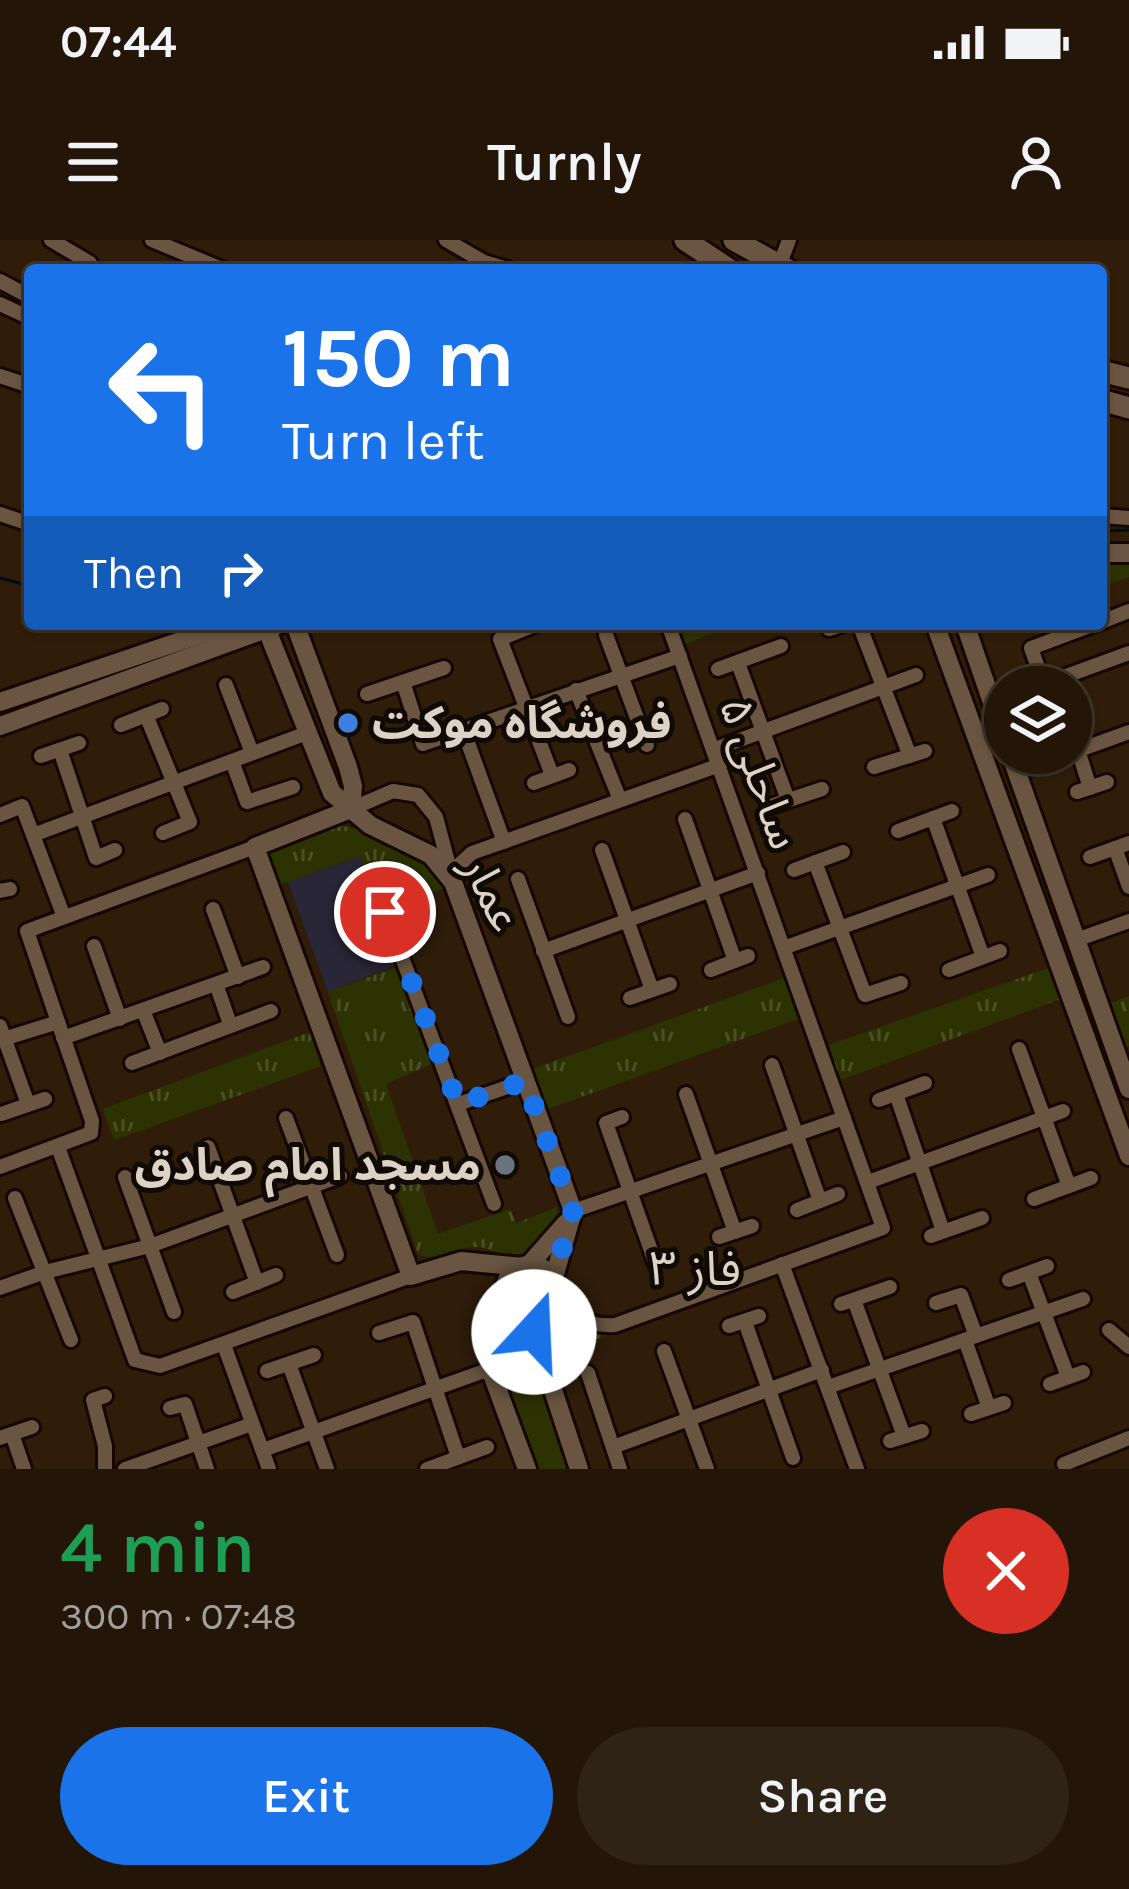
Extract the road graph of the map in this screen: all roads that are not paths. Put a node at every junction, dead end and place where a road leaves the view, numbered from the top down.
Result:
1 (50, 240) edge
2 (152, 240) edge
3 (446, 240) edge
4 (685, 240) edge
5 (734, 240) edge
6 (84, 264) edge
7 (210, 264) edge
8 (491, 264) edge
9 (721, 264) edge
10 (776, 264) edge
11 (213, 630) edge
12 (266, 630) edge
13 (275, 630) edge
14 (297, 630) edge
15 (522, 630) edge
16 (670, 630) edge
17 (861, 630) edge
18 (937, 630) edge
19 (966, 630) edge
20 (1079, 630) edge
21 (606, 635) dead end
22 (781, 646) dead end
23 (1129, 653) edge
24 (680, 656) junction
25 (738, 663) junction
26 (1037, 666) edge
27 (1092, 667) edge
28 (444, 668) dead end
29 (718, 669) dead end
30 (620, 674) junction
31 (916, 675) dead end
32 (984, 681) edge
33 (403, 682) junction
34 (226, 685) dead end
35 (883, 687) junction
36 (576, 690) junction
37 (367, 694) dead end
38 (0, 702) edge
39 (528, 707) junction
40 (163, 709) dead end
41 (146, 715) junction
42 (121, 724) dead end
43 (0, 726) edge
44 (464, 732) junction
45 (764, 732) junction
46 (1129, 732) edge
47 (308, 733) junction
48 (79, 743) dead end
49 (647, 745) dead end
50 (1092, 745) edge
51 (715, 749) junction
52 (60, 750) junction
53 (253, 753) junction
54 (40, 756) dead end
55 (232, 761) junction
56 (720, 765) junction
57 (874, 767) dead end
58 (569, 770) dead end
59 (1016, 774) edge
60 (1078, 774) edge
61 (552, 776) junction
62 (1107, 782) dead end
63 (534, 783) dead end
64 (175, 784) junction
65 (293, 787) dead end
66 (822, 789) dead end
67 (620, 800) junction
68 (788, 800) junction
69 (771, 806) dead end
70 (351, 808) junction
71 (952, 812) dead end
72 (0, 815) edge
73 (81, 818) junction
74 (685, 818) dead end
75 (933, 818) junction
76 (898, 831) dead end
77 (163, 833) dead end
78 (33, 835) junction
79 (504, 842) junction
80 (1122, 846) edge
81 (255, 847) junction
82 (116, 850) dead end
83 (602, 850) dead end
84 (844, 852) dead end
85 (1090, 856) dead end
86 (815, 862) junction
87 (794, 870) dead end
88 (758, 873) junction
89 (988, 875) dead end
90 (518, 879) dead end
91 (453, 882) junction
92 (1129, 887) edge
93 (958, 888) junction
94 (709, 891) junction
95 (213, 908) dead end
96 (385, 912) dead end
97 (64, 917) junction
98 (627, 920) junction
99 (1129, 921) edge
100 (839, 929) junction
101 (1076, 940) junction
102 (94, 946) dead end
103 (786, 946) junction
104 (543, 951) junction
105 (1000, 951) dead end
106 (983, 957) junction
107 (263, 967) dead end
108 (711, 970) dead end
109 (949, 970) dead end
110 (238, 977) junction
111 (901, 983) dead end
112 (216, 984) junction
113 (670, 984) dead end
114 (652, 990) junction
115 (630, 998) dead end
116 (143, 1010) junction
117 (271, 1011) dead end
118 (568, 1017) dead end
119 (120, 1019) junction
120 (58, 1022) junction
121 (230, 1024) junction
122 (2, 1035) edge
123 (63, 1038) junction
124 (1019, 1049) dead end
125 (160, 1053) junction
126 (132, 1064) dead end
127 (772, 1065) dead end
128 (525, 1081) junction
129 (925, 1083) dead end
130 (1129, 1089) edge
131 (686, 1094) dead end
132 (896, 1094) junction
133 (45, 1099) dead end
134 (879, 1100) dead end
135 (28, 1104) junction
136 (458, 1104) junction
137 (1063, 1111) dead end
138 (1, 1114) edge
139 (622, 1117) dead end
140 (286, 1118) dead end
141 (844, 1118) junction
142 (1045, 1118) junction
143 (794, 1134) junction
144 (208, 1147) dead end
145 (58, 1148) junction
146 (1129, 1156) edge
147 (918, 1164) junction
148 (710, 1165) junction
149 (0, 1167) edge
150 (340, 1176) dead end
151 (125, 1177) dead end
152 (1091, 1178) dead end
153 (868, 1182) junction
154 (312, 1186) junction
155 (1069, 1186) junction
156 (631, 1193) junction
157 (838, 1194) dead end
158 (15, 1198) dead end
159 (1034, 1199) dead end
160 (820, 1201) junction
161 (494, 1204) dead end
162 (796, 1210) dead end
163 (233, 1215) junction
164 (571, 1215) junction
165 (982, 1218) dead end
166 (752, 1226) dead end
167 (735, 1232) junction
168 (719, 1237) dead end
169 (150, 1246) junction
170 (337, 1256) dead end
171 (98, 1257) junction
172 (460, 1261) junction
173 (655, 1262) dead end
174 (782, 1264) junction
175 (525, 1266) junction
176 (1047, 1266) dead end
177 (45, 1272) junction
178 (1030, 1274) junction
179 (276, 1275) dead end
180 (411, 1276) junction
181 (1009, 1280) dead end
182 (257, 1283) junction
183 (554, 1285) junction
184 (890, 1287) dead end
185 (0, 1288) edge
186 (233, 1292) dead end
187 (505, 1293) junction
188 (1083, 1299) dead end
189 (936, 1303) dead end
190 (174, 1312) dead end
191 (1044, 1312) junction
192 (536, 1314) junction
193 (744, 1321) dead end
194 (1109, 1330) dead end
195 (379, 1334) dead end
196 (970, 1338) junction
197 (71, 1340) dead end
198 (224, 1345) junction
199 (1129, 1347) edge
200 (664, 1351) dead end
201 (314, 1355) dead end
202 (290, 1364) junction
203 (880, 1369) junction
204 (490, 1370) junction
205 (822, 1370) junction
206 (267, 1371) dead end
207 (588, 1373) dead end
208 (1050, 1384) dead end
209 (828, 1387) junction
210 (435, 1389) junction
211 (769, 1391) junction
212 (105, 1396) dead end
213 (170, 1408) dead end
214 (971, 1414) dead end
215 (688, 1419) junction
216 (252, 1424) junction
217 (32, 1427) dead end
218 (922, 1431) dead end
219 (315, 1433) junction
220 (6, 1436) edge
221 (1129, 1438) edge
222 (199, 1442) junction
223 (487, 1447) dead end
224 (613, 1447) junction
225 (262, 1450) junction
226 (458, 1457) junction
227 (793, 1458) dead end
228 (1064, 1464) dead end
229 (24, 1469) edge
230 (105, 1469) edge
231 (125, 1469) edge
232 (207, 1469) edge
233 (269, 1469) edge
234 (327, 1469) edge
235 (427, 1469) edge
236 (526, 1469) edge
237 (579, 1469) edge
238 (620, 1469) edge
239 (707, 1469) edge
240 (857, 1469) edge

1 - 6 street
2 - 7 street
3 - 8 street
4 - 9 main road
5 - 10 main road
11 - 38 street
12 - 43 street
13 - 47 street
14 - 70 street
15 - 39 street
16 - 24 street, ساحلی ۵
17 - 35 street
18 - 146 street
19 - 32 street
20 - 26 street
21 - 30 street
22 - 25 street
23 - 27 street
24 - 30 street
24 - 51 street, ساحلی ۵
25 - 29 street
25 - 45 street
28 - 33 street
30 - 36 street
30 - 49 street
31 - 35 street
33 - 37 street
33 - 44 street
34 - 53 street
35 - 45 street
35 - 57 street
36 - 39 street
36 - 67 street
39 - 44 street
39 - 61 street
40 - 41 street
41 - 42 street
41 - 64 street
44 - 79 street
45 - 51 street
45 - 68 street
46 - 50 street
47 - 53 street
47 - 70 street
48 - 52 street
51 - 56 street, ساحلی ۵
52 - 54 street
52 - 73 street
53 - 55 street
55 - 64 street
55 - 65 street
56 - 67 street
56 - 88 street, ساحلی ۵
58 - 61 street
59 - 101 street
60 - 62 street
61 - 63 street
64 - 73 street
64 - 77 street
66 - 68 street
67 - 79 street
68 - 69 street
70 - 81 street
70 - 91 street, عمار
70 - 91 street
71 - 75 street
72 - 78 street
73 - 78 street
73 - 82 street
74 - 94 street
75 - 76 street
75 - 93 street
78 - 97 street
79 - 91 street
80 - 85 street
80 - 92 street
81 - 97 street
81 - 180 street
83 - 98 street
84 - 86 street
86 - 87 street
86 - 100 street
88 - 94 street
88 - 103 street, ساحلی ۵
89 - 93 street
90 - 104 street
91 - 128 street, عمار
93 - 100 street
93 - 106 street
94 - 98 street
94 - 108 street
95 - 110 street
96 - 136 street
97 - 120 street
98 - 104 street
98 - 114 street
99 - 101 street
100 - 103 street
100 - 111 street
101 - 130 street
102 - 119 street
103 - 141 street, ساحلی ۵
104 - 118 street
105 - 106 street
106 - 109 street
107 - 110 street
110 - 112 street
112 - 116 street
112 - 121 street
113 - 114 street
114 - 115 street
116 - 119 street
116 - 125 street
117 - 121 street
119 - 123 street
120 - 122 street
120 - 123 street
121 - 125 street
122 - 135 street
123 - 145 street
124 - 142 street
125 - 126 street
127 - 143 street
128 - 136 street
128 - 164 street, عمار
129 - 132 street
131 - 148 street
132 - 134 street
132 - 147 street
133 - 135 street
135 - 138 street
136 - 161 street
137 - 142 street
139 - 156 street
140 - 154 street
141 - 143 street
141 - 153 street, ساحلی ۵
142 - 147 street
142 - 155 street
143 - 148 street
143 - 160 street
144 - 163 street
145 - 149 street
145 - 171 street
147 - 153 street
147 - 165 street
148 - 156 street
148 - 167 street
150 - 154 street
151 - 169 street
152 - 155 street
153 - 174 street, ساحلی ۵
154 - 163 street
154 - 170 street
155 - 159 street
156 - 164 street
156 - 173 street
157 - 160 street
158 - 177 street
160 - 162 street
163 - 169 street
163 - 182 street
164 - 175 street
164 - 183 street
166 - 167 street
167 - 168 street
169 - 171 street
169 - 190 street
171 - 177 street
171 - 198 street
172 - 175 street
172 - 180 street
172 - 187 street
174 - 183 street
174 - 205 street
175 - 183 street
175 - 187 street
176 - 178 street
177 - 185 street
177 - 197 street
178 - 181 street
178 - 191 street
179 - 182 street
180 - 198 street
182 - 186 street
183 - 192 street
184 - 203 street
187 - 192 street
187 - 204 street
188 - 191 street
189 - 196 street
191 - 196 street
191 - 208 street
192 - 237 street
193 - 211 street
194 - 199 street
195 - 210 street
196 - 203 street
196 - 214 street
198 - 216 street
200 - 215 street
201 - 202 street
202 - 206 street
202 - 219 street
203 - 209 street
203 - 218 street
204 - 210 street
204 - 236 street
205 - 209 street
205 - 211 street
207 - 224 street
209 - 240 street
210 - 219 street
210 - 226 street
211 - 215 street
211 - 227 street
212 - 230 street
213 - 222 street
215 - 224 street
215 - 239 street
216 - 222 street
216 - 225 street
217 - 220 street
219 - 225 street
219 - 234 street
220 - 229 street
221 - 228 street
222 - 231 street
222 - 232 street
223 - 226 street
224 - 238 street
225 - 233 street
226 - 235 street

